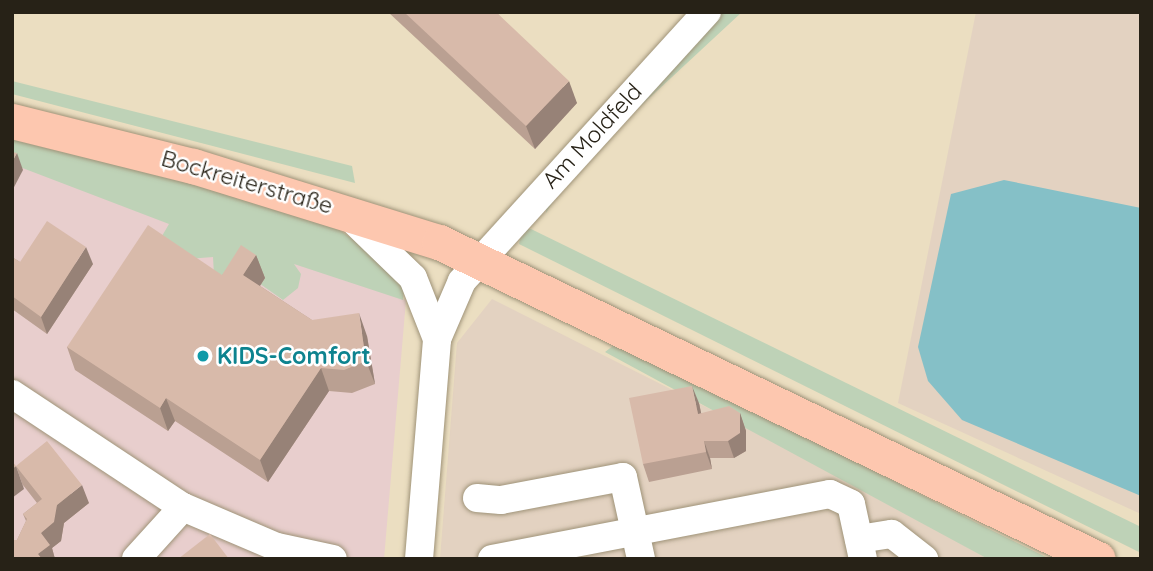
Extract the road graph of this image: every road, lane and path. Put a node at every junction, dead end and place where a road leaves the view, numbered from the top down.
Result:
1 (707, 12) edge
2 (12, 121) edge
3 (337, 208) junction
4 (477, 258) junction
5 (438, 339) junction
6 (12, 394) edge
7 (477, 498) dead end
8 (183, 507) junction
9 (638, 545) edge
10 (861, 549) edge
11 (136, 559) edge
12 (333, 559) edge
13 (419, 559) edge
14 (492, 559) edge
15 (924, 559) edge
16 (1098, 559) edge

1 - 4 street, Am Moldfeld
2 - 3 main road, Bockreiterstraße
3 - 4 main road, Bockreiterstraße
3 - 5 street
4 - 5 street, Am Moldfeld
4 - 16 main road, Bockreiterstraße
5 - 13 street
6 - 8 street
7 - 9 street
8 - 11 street
8 - 12 street
9 - 10 street
9 - 14 street
10 - 15 street

